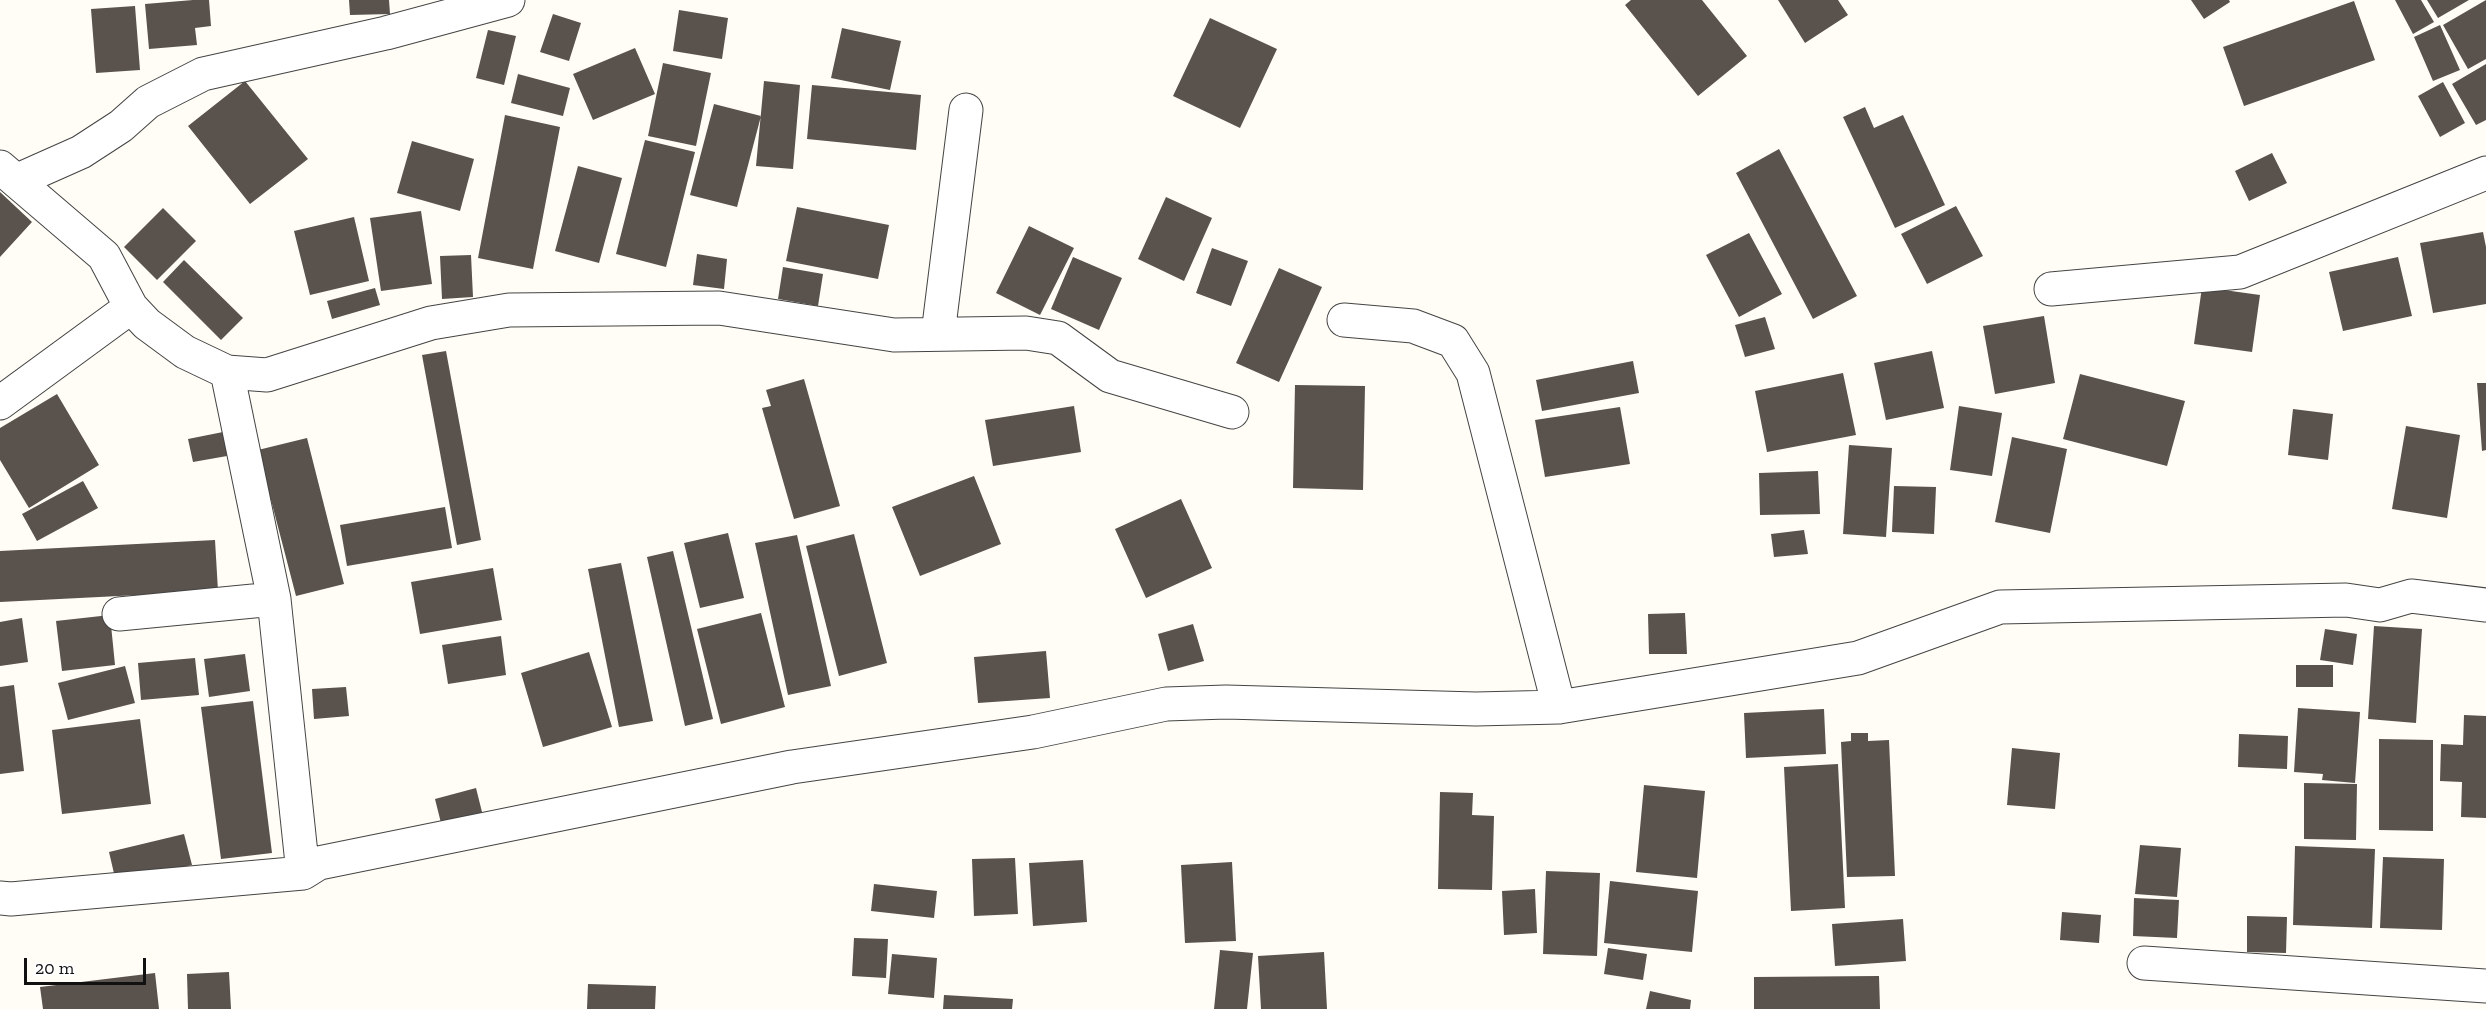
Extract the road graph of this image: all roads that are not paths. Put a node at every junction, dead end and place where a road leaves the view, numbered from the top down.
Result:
1 (508, 0) edge
2 (966, 110) dead end
3 (2486, 173) edge
4 (9, 174) edge
5 (2051, 289) dead end
6 (131, 307) junction
7 (1344, 320) dead end
8 (938, 334) junction
9 (226, 372) junction
10 (0, 403) edge
11 (1232, 412) dead end
12 (274, 599) junction
13 (2486, 605) edge
14 (119, 614) dead end
15 (1559, 707) junction
16 (303, 873) junction
17 (0, 898) edge
18 (2144, 963) dead end
19 (2486, 986) edge

1 - 4 street
2 - 8 street
3 - 5 street
4 - 6 street
6 - 9 street
6 - 10 street
7 - 15 street
8 - 9 street
8 - 11 street
9 - 12 street
12 - 14 street
12 - 16 street
13 - 15 street
15 - 16 street
16 - 17 street
18 - 19 street

